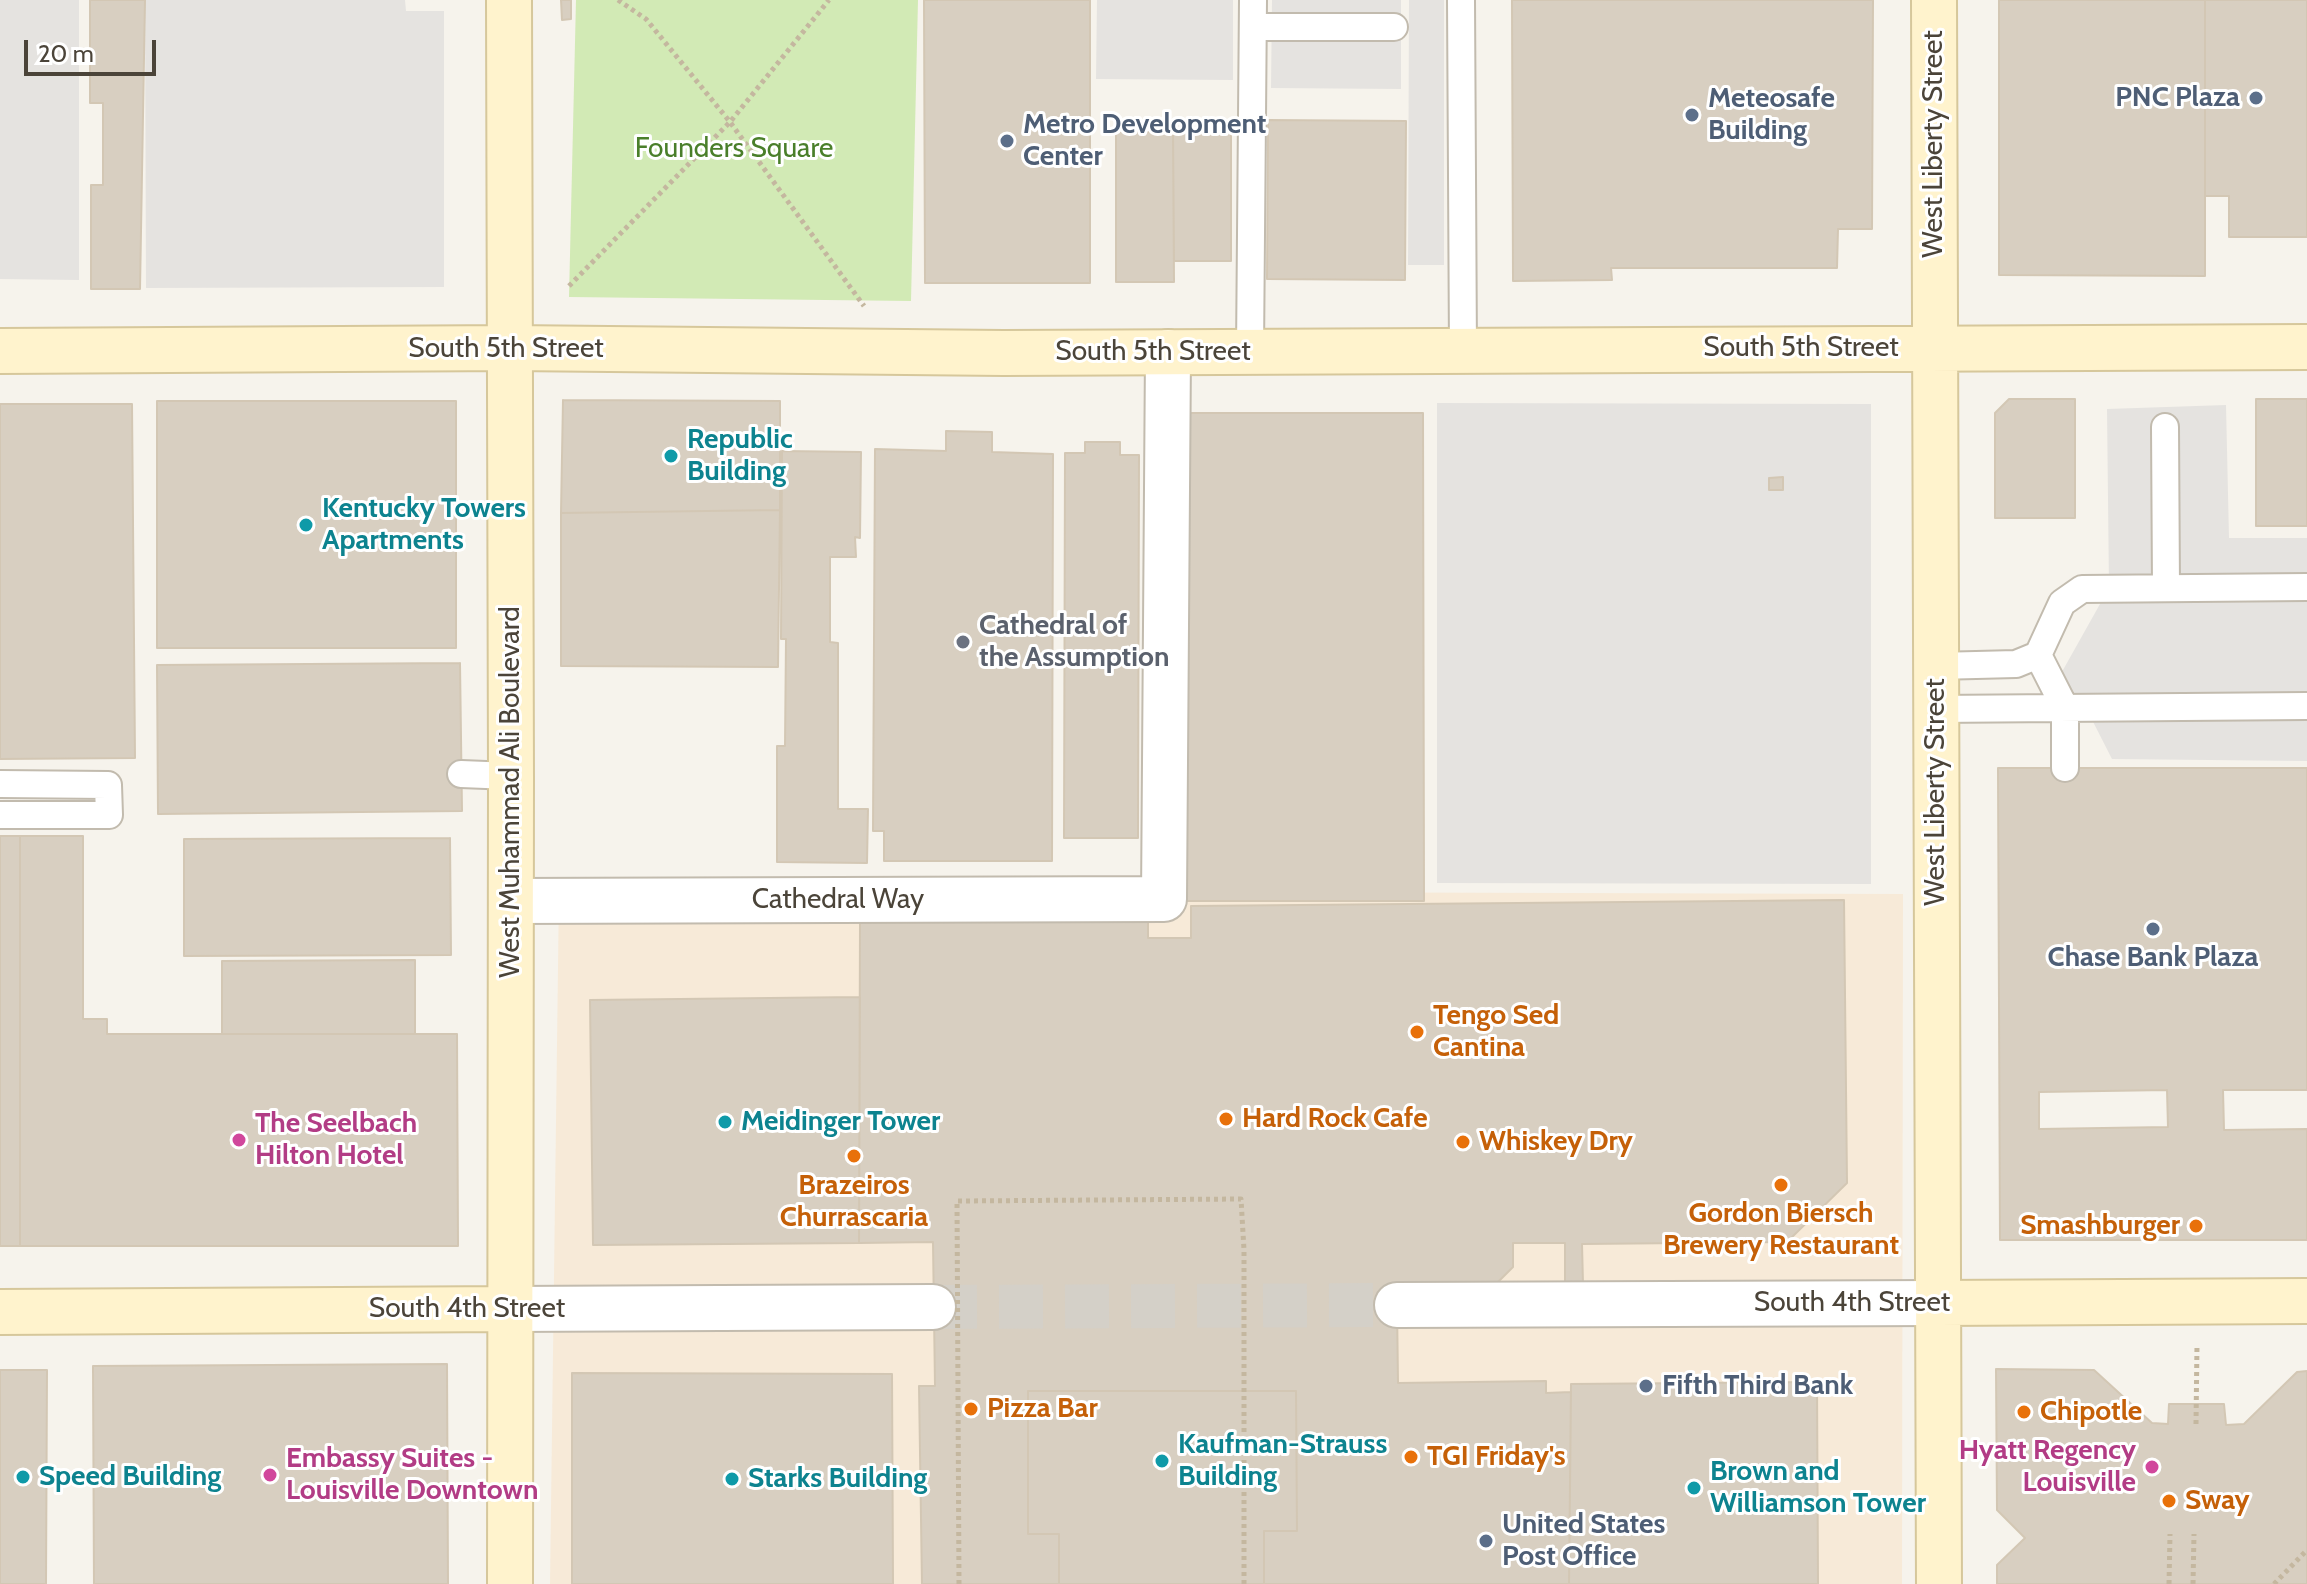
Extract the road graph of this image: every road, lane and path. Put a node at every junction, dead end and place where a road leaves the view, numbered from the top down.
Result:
1 (509, 0) edge
2 (618, 0) edge
3 (829, 0) edge
4 (1253, 0) edge
5 (1461, 0) edge
6 (1934, 0) edge
7 (1253, 27) junction
8 (1394, 27) dead end
9 (730, 122) junction
10 (569, 286) dead end
11 (2307, 347) edge
12 (511, 348) junction
13 (1934, 348) junction
14 (0, 351) edge
15 (1250, 351) junction
16 (1463, 351) junction
17 (1168, 352) junction
18 (898, 353) junction
19 (2165, 427) dead end
20 (2307, 587) edge
21 (2166, 588) junction
22 (2038, 655) junction
23 (1936, 666) junction
24 (2307, 706) edge
25 (2065, 708) junction
26 (1935, 709) junction
27 (2065, 768) dead end
28 (461, 774) dead end
29 (511, 776) junction
30 (0, 784) edge
31 (0, 815) edge
32 (511, 901) junction
33 (2307, 1301) edge
34 (1938, 1303) junction
35 (1397, 1305) tunnel mouth
36 (933, 1307) tunnel mouth
37 (509, 1309) junction
38 (0, 1312) edge
39 (2197, 1344) dead end
40 (2196, 1424) dead end
41 (2170, 1534) dead end
42 (2194, 1534) dead end
43 (2307, 1550) edge
44 (510, 1584) edge
45 (959, 1584) edge
46 (1244, 1584) edge
47 (1939, 1584) edge
48 (2169, 1584) edge
49 (2193, 1584) edge
50 (2274, 1584) edge

1 - 12 street, West Muhammad Ali Boulevard
2 - 9 path
3 - 9 path
4 - 7 lane
5 - 16 lane
6 - 13 street, West Liberty Street
7 - 8 lane
7 - 15 lane
9 - 10 path
9 - 18 path
11 - 13 street, South 5th Street
12 - 14 street, South 5th Street
12 - 18 street, South 5th Street
12 - 29 street, West Muhammad Ali Boulevard
13 - 16 street, South 5th Street
13 - 23 street, West Liberty Street
15 - 16 street, South 5th Street
15 - 17 street, South 5th Street
17 - 18 street, South 5th Street
17 - 32 street, Cathedral Way
19 - 21 lane
20 - 21 lane
21 - 22 lane
22 - 23 lane
22 - 25 lane
23 - 26 street, West Liberty Street
24 - 25 lane
25 - 26 lane
25 - 27 lane
26 - 34 street, West Liberty Street
28 - 29 lane
29 - 32 street, West Muhammad Ali Boulevard
30 - 31 lane
32 - 37 street, West Muhammad Ali Boulevard
33 - 34 street, South 4th Street
34 - 35 street, South 4th Street
34 - 47 street, West Liberty Street
36 - 37 street, South 4th Street
37 - 38 street, South 4th Street
37 - 44 street, West Muhammad Ali Boulevard
39 - 40 path
41 - 48 path
42 - 49 path
43 - 50 path
45 - 46 path, bridge

